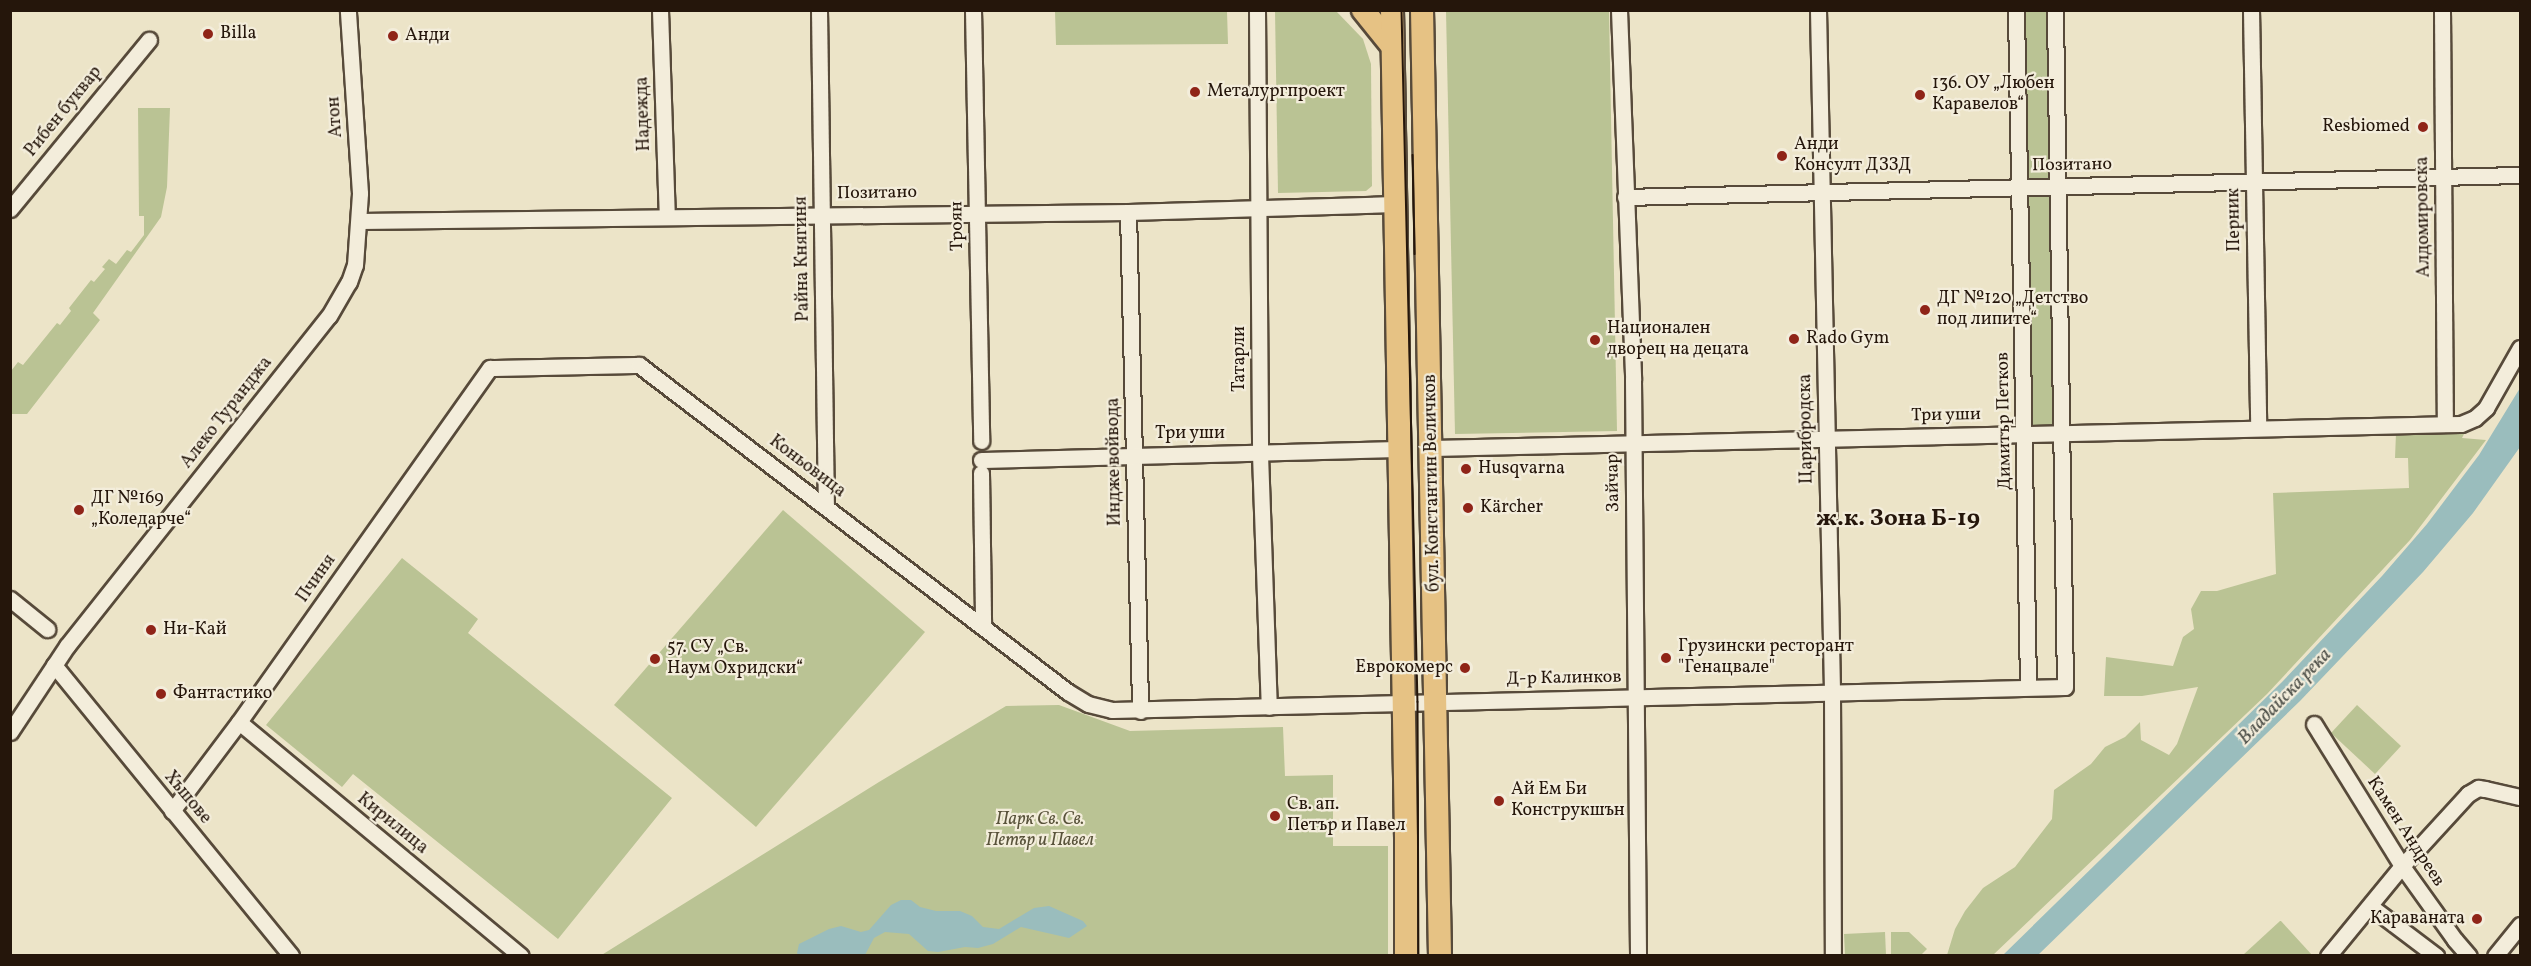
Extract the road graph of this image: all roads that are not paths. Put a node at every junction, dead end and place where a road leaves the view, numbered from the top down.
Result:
1 (348, 10) edge
2 (660, 10) edge
3 (819, 10) edge
4 (973, 10) edge
5 (1257, 10) edge
6 (1363, 10) edge
7 (1392, 10) edge
8 (1422, 10) edge
9 (1619, 10) edge
10 (1818, 10) edge
11 (2016, 10) edge
12 (2055, 10) edge
13 (2251, 10) edge
14 (2442, 10) edge
15 (149, 40) dead end
16 (1392, 46) junction
17 (2520, 175) edge
18 (2443, 177) junction
19 (2254, 181) junction
20 (2057, 186) junction
21 (2020, 187) junction
22 (1822, 191) junction
23 (1625, 197) junction
24 (1394, 204) junction
25 (1258, 207) junction
26 (10, 209) edge
27 (978, 212) junction
28 (1128, 212) junction
29 (822, 214) junction
30 (667, 216) junction
31 (360, 221) junction
32 (2520, 348) edge
33 (490, 368) joint
34 (2453, 424) junction
35 (2258, 428) junction
36 (2025, 433) junction
37 (2062, 433) junction
38 (1827, 438) junction
39 (981, 441) dead end
40 (1633, 442) junction
41 (1432, 448) junction
42 (1399, 449) junction
43 (1134, 454) junction
44 (1260, 454) junction
45 (826, 506) junction
46 (10, 599) edge
47 (983, 625) junction
48 (47, 629) dead end
49 (54, 665) junction
50 (2028, 687) junction
51 (1068, 692) joint
52 (1832, 693) junction
53 (1636, 697) junction
54 (1437, 701) junction
55 (1404, 702) junction
56 (1269, 707) junction
57 (1140, 711) junction
58 (239, 722) junction
59 (2314, 724) dead end
60 (10, 732) edge
61 (2520, 797) edge
62 (172, 811) junction
63 (2402, 866) junction
64 (2370, 906) junction
65 (2520, 925) edge
66 (291, 956) edge
67 (521, 956) edge
68 (1406, 956) edge
69 (1440, 956) edge
70 (1638, 956) edge
71 (1833, 956) edge
72 (2328, 956) edge
73 (2436, 956) edge
74 (2469, 956) edge
75 (2495, 956) edge

1 - 31 street, Атон
2 - 30 street, Надежда
3 - 29 street, Райна Княгиня
4 - 27 street, Троян
5 - 25 street, Татарли
6 - 16 main road
7 - 16 main road, бул. Константин Величков
8 - 41 main road, бул. Константин Величков
9 - 23 street, Зайчар
10 - 22 street, Царибродска
11 - 21 street, Димитър Петков
12 - 20 street
13 - 19 street, Перник
14 - 18 street, Алдомировска
15 - 26 street, Рибен буквар
16 - 24 main road, бул. Константин Величков
17 - 18 street, Позитано
18 - 19 street, Позитано
18 - 34 street, Алдомировска
19 - 20 street, Позитано
19 - 35 street, Перник
20 - 21 street, Позитано
20 - 37 street
21 - 22 street, Позитано
21 - 36 street, Димитър Петков
22 - 23 street, Позитано
22 - 38 street, Царибродска
23 - 40 street, Зайчар
24 - 25 street, Позитано
24 - 42 main road, бул. Константин Величков
25 - 28 street, Позитано
25 - 44 street, Татарли
27 - 28 street, Позитано
27 - 29 street, Позитано
27 - 39 street, Троян
28 - 43 street, Индже войвода
29 - 30 street, Позитано
29 - 45 street, Райна Княгиня
30 - 31 street, Позитано
31 - 49 street, Алеко Туранджа
32 - 34 street
33 - 45 street, Коньовица
33 - 58 street, Пчиня
34 - 35 street, Три уши
35 - 37 street, Три уши
36 - 37 street, Три уши
36 - 38 street, Три уши
36 - 50 street, Димитър Петков
37 - 50 street, Д-р Калинков
38 - 40 street, Три уши
38 - 52 street, Царибродска
40 - 41 street, Три уши
40 - 53 street, Зайчар
41 - 54 main road, бул. Константин Величков
42 - 44 street, Три уши
42 - 55 main road, бул. Константин Величков
43 - 44 street, Три уши
43 - 47 street, Три уши
43 - 57 street, Индже войвода
44 - 56 street, Татарли
45 - 47 street, Коньовица
46 - 48 street
47 - 51 street, Коньовица
49 - 60 street, Алеко Туранджа
49 - 62 street, Хъшове
50 - 52 street, Д-р Калинков
51 - 57 street, Д-р Калинков
52 - 53 street, Д-р Калинков
52 - 71 street, Царибродска
53 - 54 street, Д-р Калинков
53 - 70 street, Зайчар
54 - 55 street, Д-р Калинков
54 - 69 main road, бул. Константин Величков
55 - 56 street, Д-р Калинков
55 - 68 main road, бул. Константин Величков
56 - 57 street, Д-р Калинков
58 - 62 street, Пчиня
58 - 67 street, Кирилица
59 - 63 street, Камен Андреев
61 - 63 street
62 - 66 street, Хъшове
63 - 64 street
63 - 74 street, Камен Андреев
64 - 72 street
64 - 73 street
65 - 75 street

